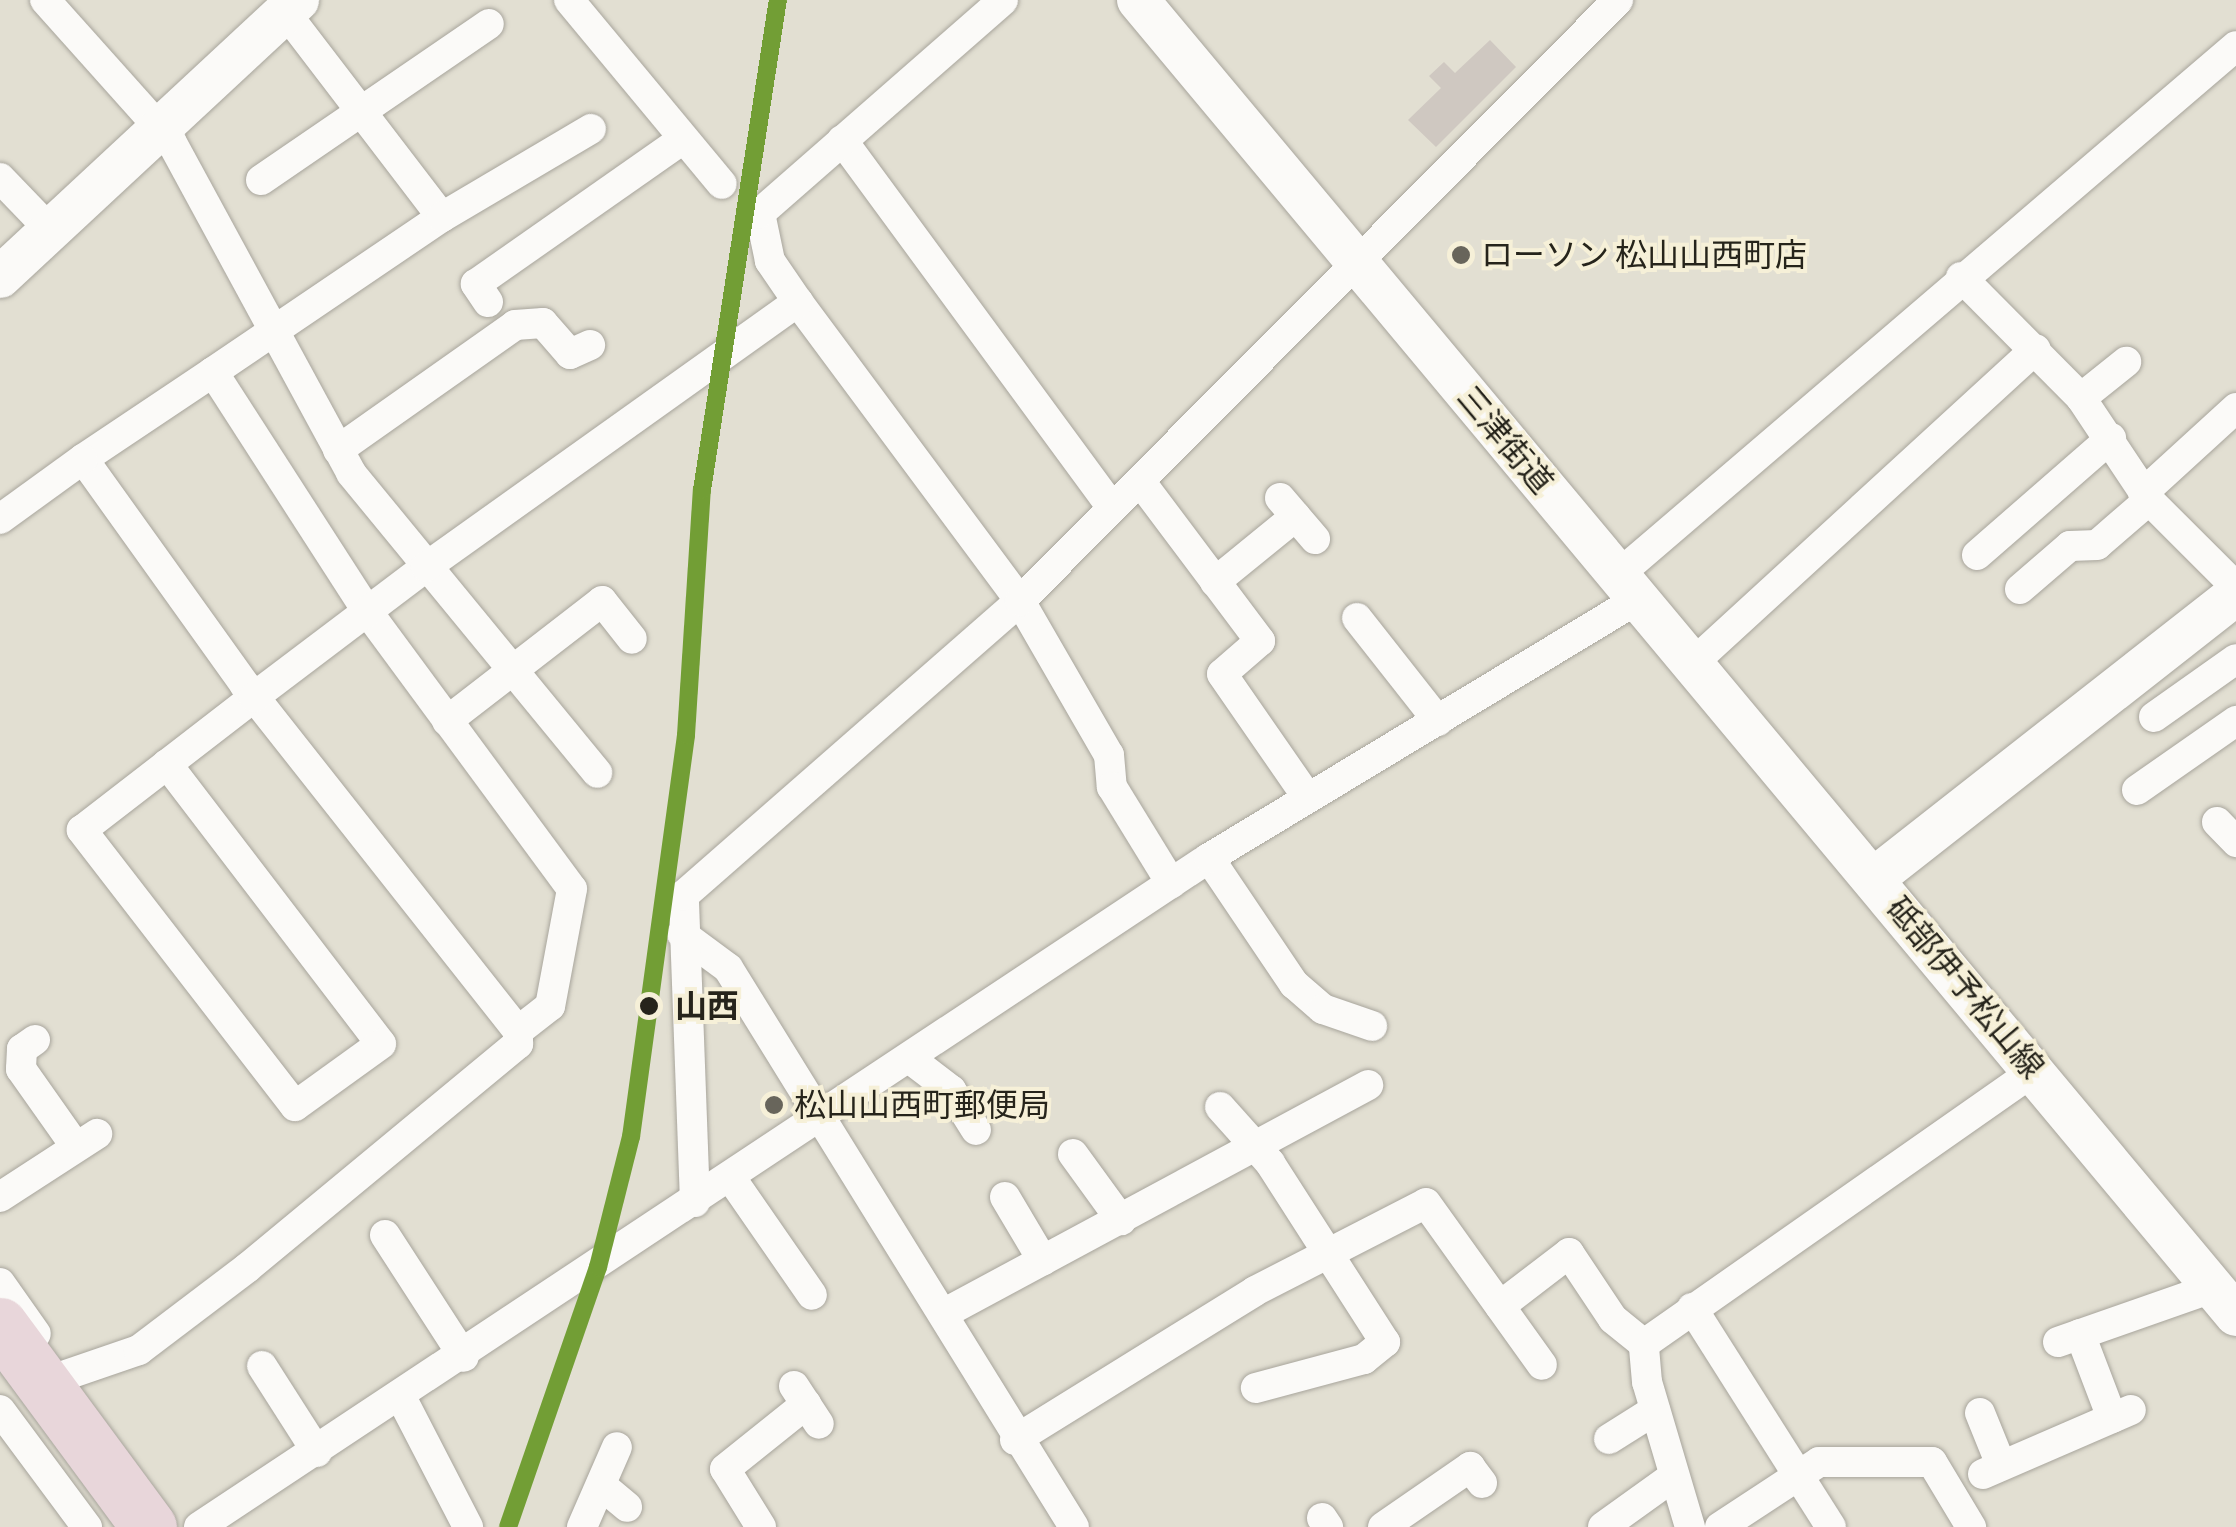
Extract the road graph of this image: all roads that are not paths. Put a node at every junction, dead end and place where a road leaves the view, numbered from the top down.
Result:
1 (45, 0) edge
2 (569, 0) edge
3 (1003, 0) edge
4 (1138, 0) edge
5 (1618, 0) edge
6 (291, 6) edge
7 (489, 24) dead end
8 (2236, 46) edge
9 (363, 110) junction
10 (160, 126) junction
11 (591, 128) dead end
12 (682, 140) junction
13 (842, 140) junction
14 (0, 178) edge
15 (261, 180) dead end
16 (722, 184) dead end
17 (442, 216) junction
18 (50, 230) junction
19 (6, 261) edge
20 (1358, 264) junction
21 (1961, 277) junction
22 (488, 302) dead end
23 (798, 302) junction
24 (271, 332) junction
25 (590, 345) dead end
26 (2036, 349) junction
27 (2126, 362) dead end
28 (213, 372) junction
29 (2081, 398) junction
30 (2236, 408) edge
31 (2111, 438) junction
32 (338, 450) junction
33 (83, 459) junction
34 (1140, 481) junction
35 (2146, 496) junction
36 (1112, 508) junction
37 (1297, 518) dead end
38 (0, 520) edge
39 (1977, 555) dead end
40 (426, 567) junction
41 (1215, 582) junction
42 (1628, 587) junction
43 (2020, 590) dead end
44 (2236, 591) edge
45 (1020, 600) junction
46 (367, 611) junction
47 (1358, 618) dead end
48 (632, 639) dead end
49 (2236, 660) edge
50 (1692, 664) junction
51 (516, 670) junction
52 (254, 697) junction
53 (2154, 717) dead end
54 (448, 721) junction
55 (1438, 721) junction
56 (2236, 722) edge
57 (167, 764) junction
58 (598, 773) dead end
59 (2137, 790) dead end
60 (1308, 798) junction
61 (1209, 858) junction
62 (1873, 878) junction
63 (1171, 882) junction
64 (682, 934) junction
65 (1372, 1026) dead end
66 (518, 1031) junction
67 (35, 1040) dead end
68 (909, 1058) junction
69 (2034, 1071) junction
70 (1368, 1085) dead end
71 (1220, 1107) dead end
72 (818, 1120) junction
73 (976, 1130) dead end
74 (1252, 1144) junction
75 (1073, 1154) dead end
76 (731, 1178) junction
77 (1005, 1196) dead end
78 (0, 1197) edge
79 (695, 1202) junction
80 (1121, 1220) junction
81 (386, 1235) dead end
82 (1326, 1254) junction
83 (1043, 1261) junction
84 (0, 1283) edge
85 (812, 1295) dead end
86 (2224, 1301) edge
87 (1500, 1306) junction
88 (1692, 1308) junction
89 (943, 1314) junction
90 (1644, 1344) junction
91 (5, 1345) edge
92 (464, 1358) junction
93 (1542, 1365) dead end
94 (262, 1366) dead end
95 (66, 1375) junction
96 (1256, 1388) dead end
97 (402, 1399) junction
98 (806, 1405) dead end
99 (0, 1410) edge
100 (1655, 1410) junction
101 (1980, 1413) dead end
102 (1609, 1439) dead end
103 (1016, 1440) junction
104 (618, 1447) dead end
105 (317, 1452) junction
106 (1674, 1476) junction
107 (1798, 1476) junction
108 (1482, 1483) dead end
109 (601, 1485) junction
110 (627, 1506) dead end
111 (87, 1527) edge
112 (120, 1527) edge
113 (148, 1527) edge
114 (178, 1527) edge
115 (199, 1527) edge
116 (468, 1527) edge
117 (582, 1527) edge
118 (761, 1527) edge
119 (1074, 1527) edge
120 (1383, 1527) edge
121 (1603, 1527) edge
122 (1690, 1527) edge
123 (1720, 1527) edge
124 (1831, 1527) edge
125 (1971, 1527) edge

1 - 10 street
2 - 12 street
3 - 13 street
4 - 20 street, 三津街道
5 - 20 street
6 - 9 street
6 - 10 street
7 - 9 street
8 - 21 street
9 - 15 street
9 - 17 street
10 - 18 street
10 - 24 street
11 - 17 street
12 - 16 street
12 - 22 street
13 - 23 street
13 - 36 street
14 - 18 street
17 - 24 street
18 - 19 street
20 - 34 street
20 - 42 street, 三津街道
21 - 26 street
21 - 42 street
23 - 40 street
23 - 45 street
24 - 28 street
24 - 32 street
25 - 32 street
26 - 29 street
26 - 50 street
27 - 29 street
28 - 33 street
28 - 46 street
29 - 31 street
30 - 35 street
31 - 35 street
31 - 39 street
32 - 40 street
33 - 38 street
33 - 52 street
34 - 36 street
34 - 41 street
35 - 43 street
35 - 44 street
36 - 45 street
37 - 41 street
40 - 46 street
40 - 51 street
41 - 60 street
42 - 50 street, 三津街道
42 - 55 street
44 - 62 street, 砥部伊予松山線
45 - 63 street
45 - 64 street
46 - 52 street
46 - 54 street
47 - 55 street
48 - 51 street
49 - 53 street
50 - 62 street, 三津街道
51 - 54 street
51 - 58 street
52 - 57 street
52 - 66 street
54 - 66 street
55 - 60 street
56 - 59 street
57 - 57 street
60 - 61 street
61 - 63 street
61 - 65 street
62 - 69 street, 砥部伊予松山線
63 - 68 street
64 - 72 street
64 - 79 street
66 - 95 street
67 - 78 street
68 - 72 street
68 - 73 street
69 - 86 street, 砥部伊予松山線
69 - 88 street
70 - 74 street
71 - 74 street
72 - 76 street
72 - 89 street
74 - 80 street
74 - 82 street
75 - 80 street
76 - 79 street
76 - 85 street
77 - 83 street
79 - 92 street
80 - 83 street
81 - 92 street
82 - 87 street
82 - 96 street
82 - 103 street
83 - 89 street
84 - 95 street
86 - 101 street
87 - 90 street
87 - 93 street
88 - 90 street
88 - 107 street
89 - 103 street
90 - 100 street
91 - 112 highway
91 - 113 highway
92 - 97 street
94 - 105 street
95 - 114 street
97 - 105 street
97 - 116 street
98 - 118 street
99 - 111 street
100 - 102 street
100 - 106 street
103 - 119 street
104 - 109 street
105 - 115 street
106 - 121 street
106 - 122 street
107 - 123 street
107 - 124 street
107 - 125 street
108 - 120 street
109 - 110 street
109 - 117 street

